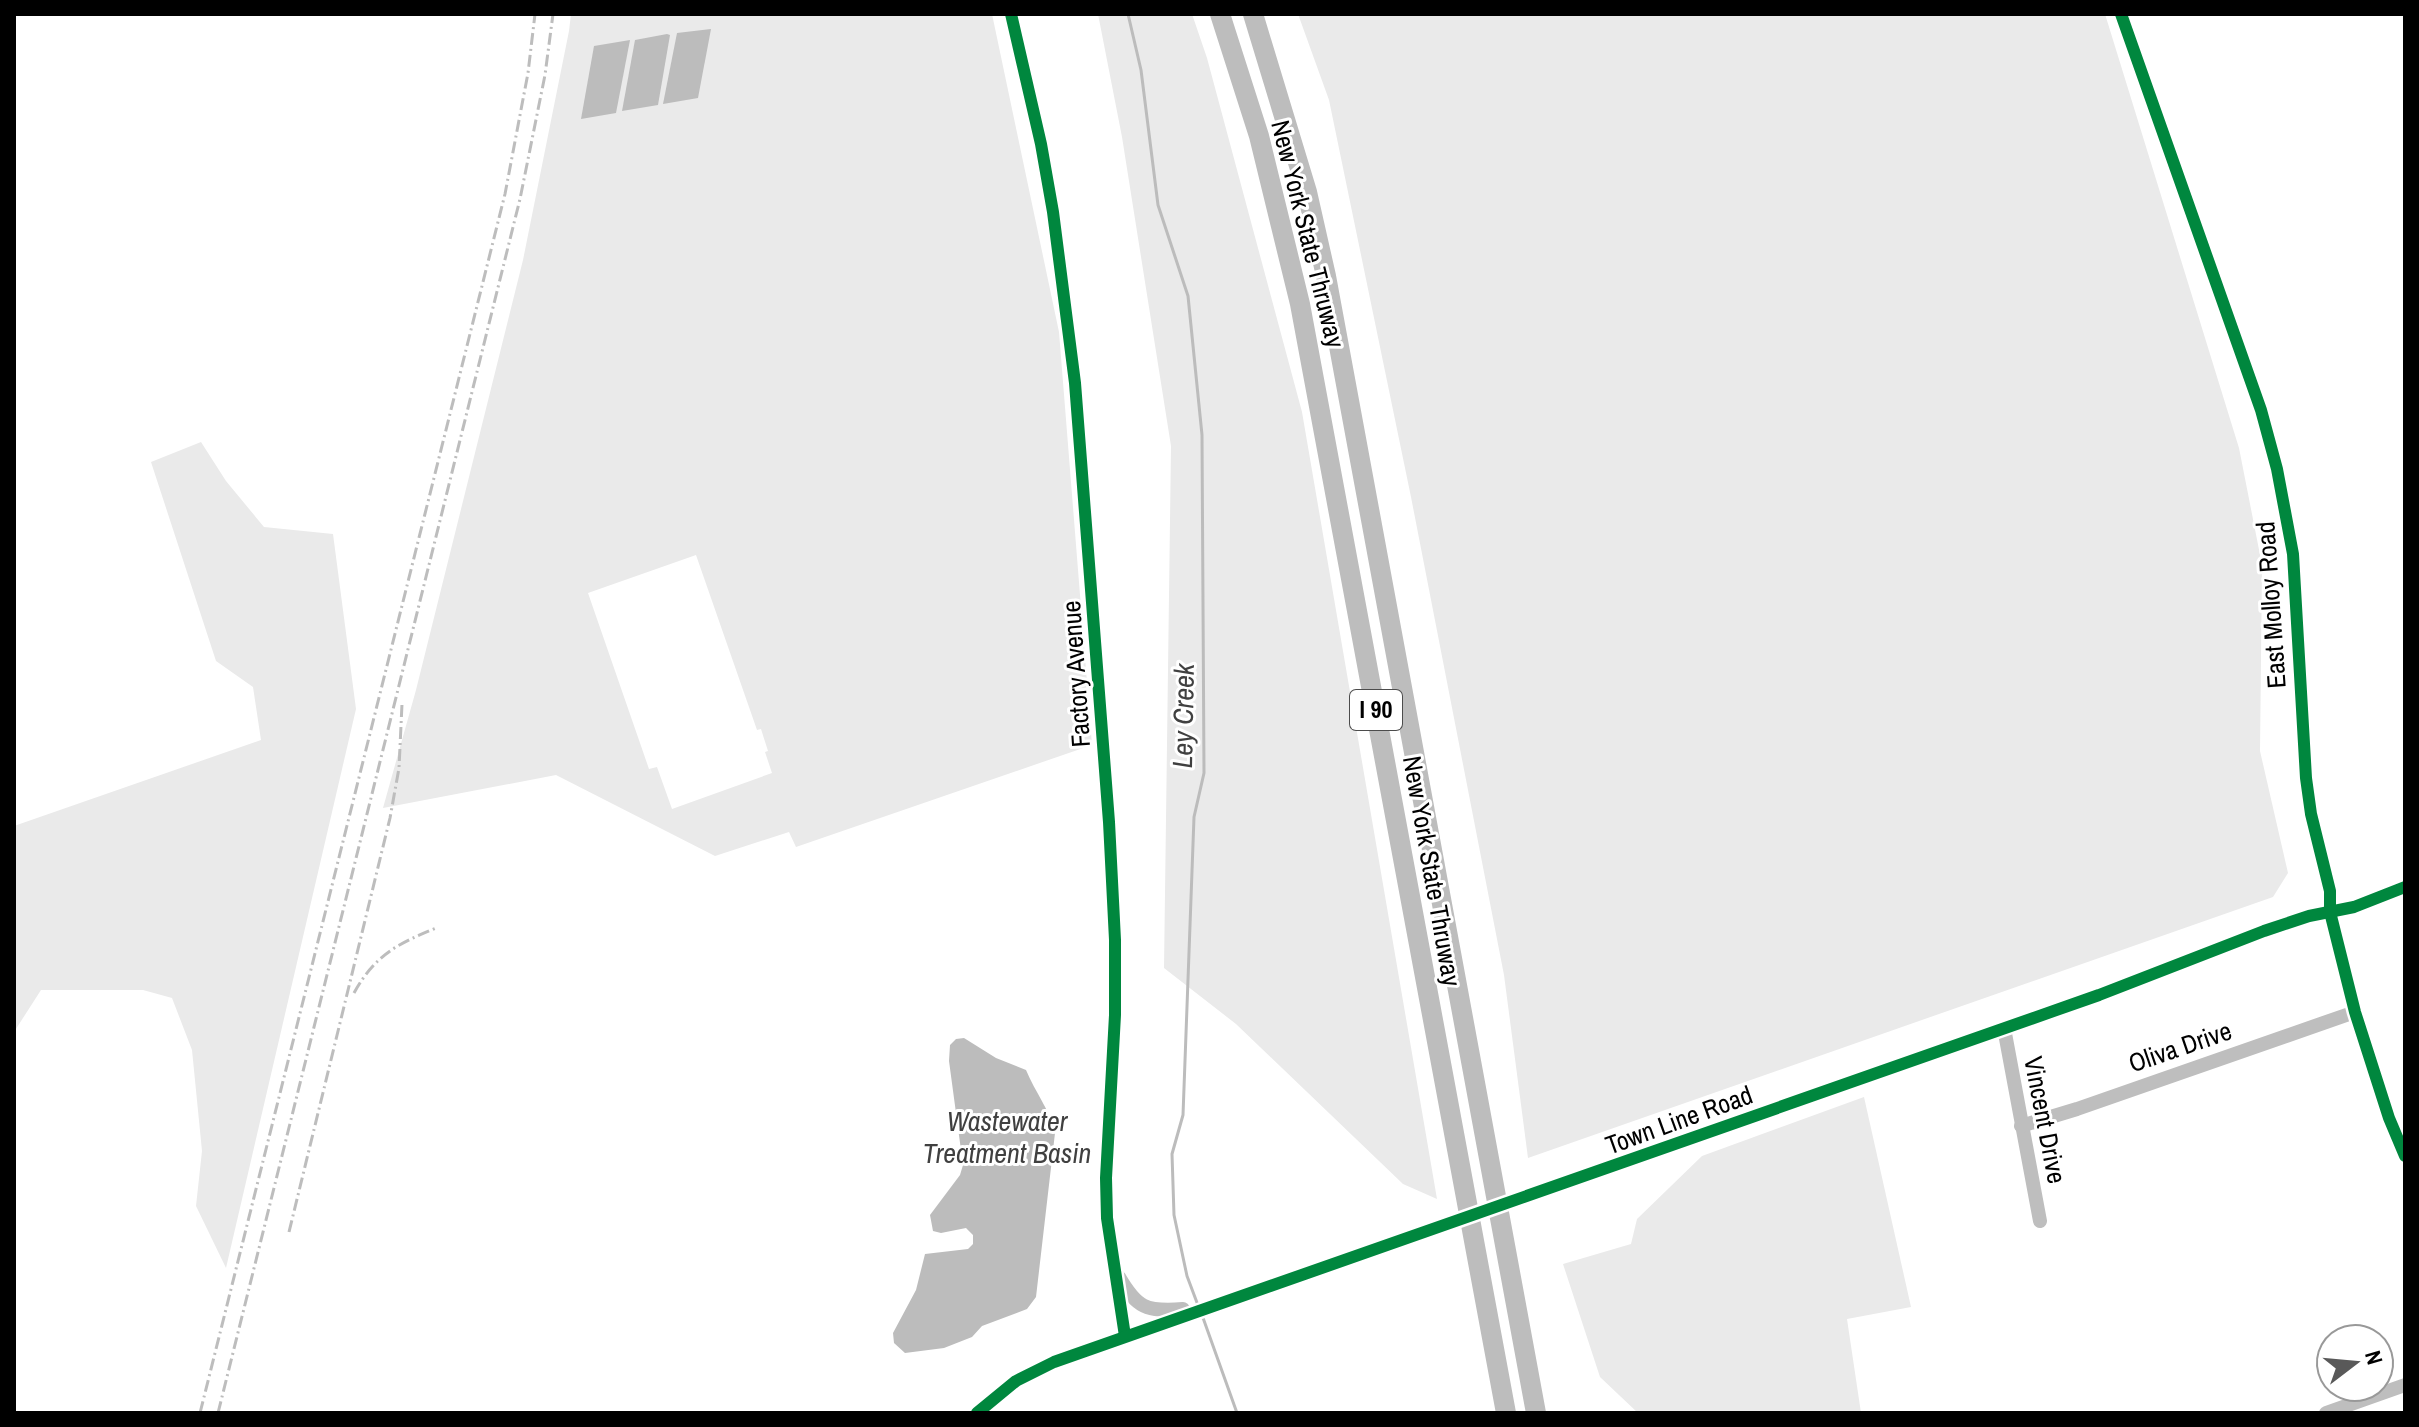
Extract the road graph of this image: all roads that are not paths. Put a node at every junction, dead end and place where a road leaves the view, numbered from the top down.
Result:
1 (1011, 14) edge
2 (1220, 14) edge
3 (1253, 14) edge
4 (2121, 14) edge
5 (2405, 887) edge
6 (2330, 912) junction
7 (2355, 1012) junction
8 (2004, 1028) junction
9 (2021, 1126) junction
10 (2405, 1156) edge
11 (2040, 1221) dead end
12 (1114, 1268) junction
13 (1179, 1313) junction
14 (1125, 1336) junction
15 (2405, 1385) edge
16 (977, 1413) edge
17 (1506, 1413) edge
18 (1536, 1413) edge
19 (2326, 1413) edge

1 - 12 street, Factory Avenue
2 - 17 highway, New York State Thruway / I 90
3 - 18 highway, New York State Thruway / I 90
4 - 6 street, East Molloy Road
5 - 6 street, Town Line Road
6 - 7 street, East Molloy Road
6 - 8 street, Town Line Road
7 - 9 street, Oliva Drive
7 - 10 street, East Molloy Road
8 - 9 street, Vincent Drive
8 - 13 street, Town Line Road
9 - 11 street, Vincent Drive
12 - 13 street
12 - 14 street, Factory Avenue
13 - 14 street
14 - 16 street
15 - 19 street

